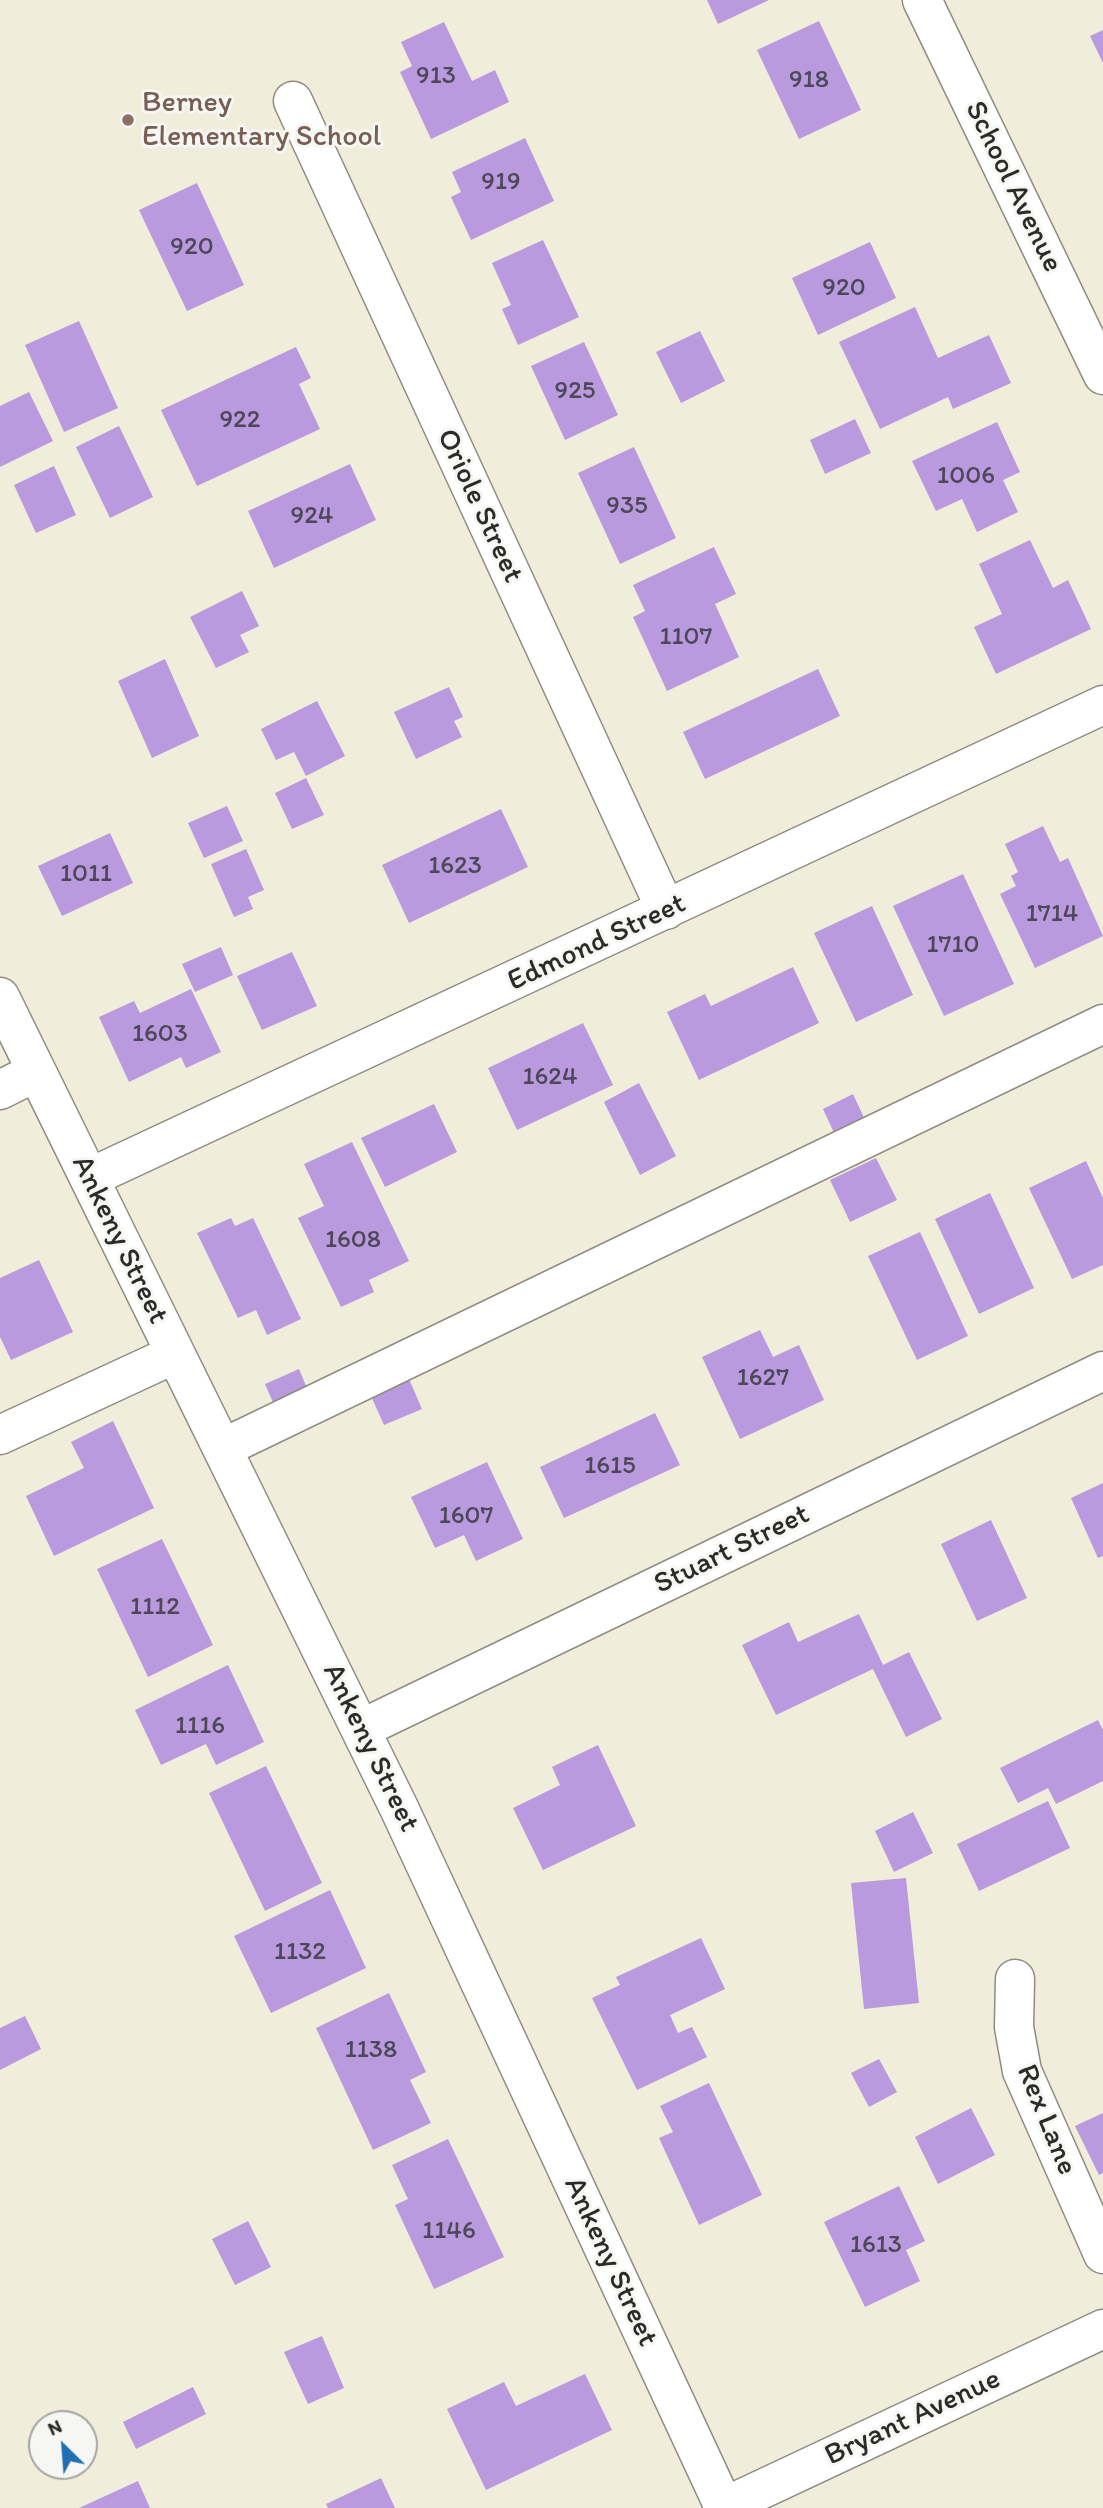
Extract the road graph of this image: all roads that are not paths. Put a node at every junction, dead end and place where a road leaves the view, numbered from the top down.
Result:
1 (922, 0) edge
2 (293, 101) dead end
3 (1101, 363) edge
4 (1103, 705) edge
5 (666, 910) junction
6 (0, 997) edge
7 (1103, 1024) edge
8 (36, 1073) junction
9 (0, 1090) edge
10 (89, 1178) junction
11 (175, 1354) junction
12 (1103, 1371) edge
13 (0, 1435) edge
14 (223, 1448) junction
15 (361, 1729) junction
16 (1015, 1979) dead end
17 (1103, 2254) edge
18 (1103, 2329) edge
19 (723, 2508) edge

1 - 3 street, School Avenue
2 - 5 street, Oriole Street
4 - 5 street, Edmond Street
5 - 10 street, Edmond Street
6 - 8 street, Ankeny Street
7 - 14 street
8 - 9 street
8 - 10 street, Ankeny Street
10 - 11 street, Ankeny Street
11 - 13 street
11 - 14 street, Ankeny Street
12 - 15 street, Stuart Street
14 - 15 street, Ankeny Street
15 - 19 street, Ankeny Street
16 - 17 street, Rex Lane
18 - 19 street, Bryant Avenue

